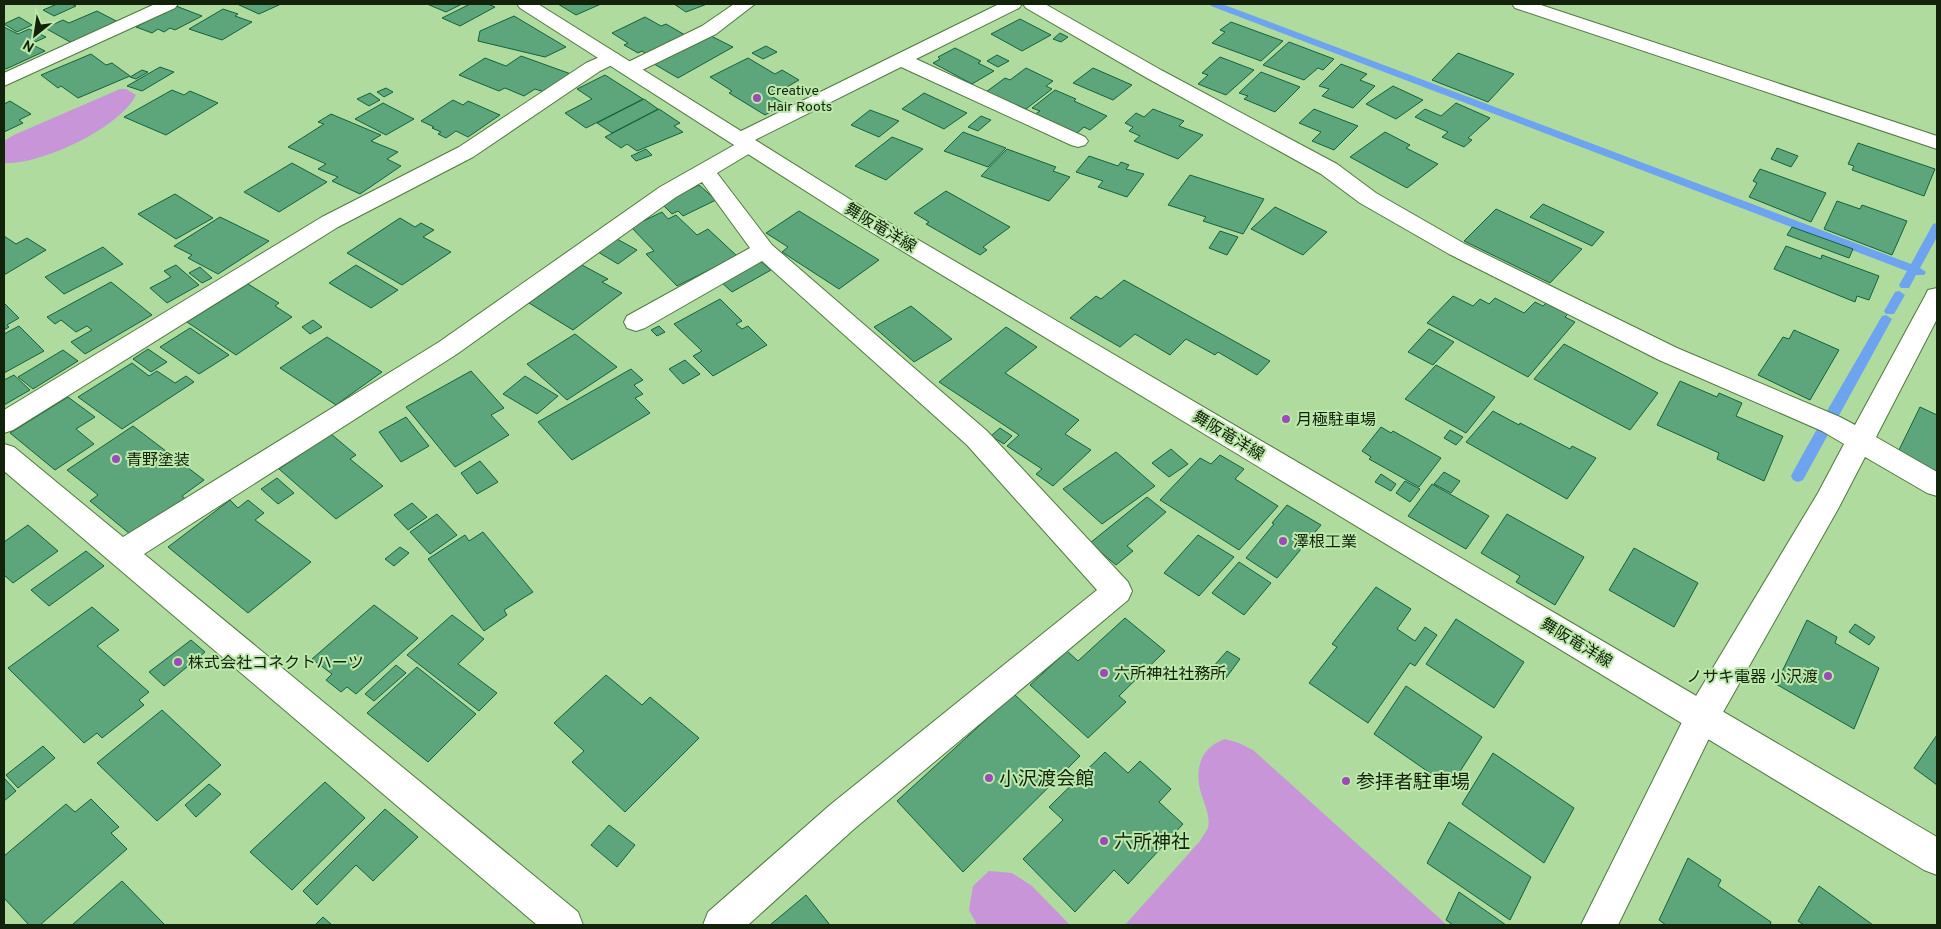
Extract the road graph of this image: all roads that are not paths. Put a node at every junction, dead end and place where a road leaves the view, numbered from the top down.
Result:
1 (131, 4) edge
2 (169, 4) edge
3 (526, 4) edge
4 (746, 4) edge
5 (1013, 4) edge
6 (1032, 4) edge
7 (1521, 4) edge
8 (149, 13) junction
9 (902, 58) junction
10 (620, 63) junction
11 (4, 80) edge
12 (1078, 141) dead end
13 (745, 142) junction
14 (1937, 143) edge
15 (703, 172) junction
16 (764, 250) junction
17 (1937, 296) edge
18 (636, 322) dead end
19 (4, 423) edge
20 (1860, 441) junction
21 (4, 455) edge
22 (1937, 485) edge
23 (122, 554) junction
24 (1702, 717) junction
25 (1937, 857) edge
26 (565, 925) edge
27 (721, 925) edge
28 (1599, 925) edge

1 - 8 street
2 - 8 street
3 - 10 street, 舞阪竜洋線
4 - 10 street
5 - 9 street
6 - 20 street
7 - 14 street
8 - 11 street
9 - 12 street
9 - 13 street
10 - 13 street, 舞阪竜洋線
10 - 19 street
13 - 15 street
13 - 24 street, 舞阪竜洋線
15 - 16 street
15 - 23 street
16 - 18 street
16 - 27 street
17 - 20 street
20 - 22 street
20 - 24 street
21 - 23 street
23 - 26 street
24 - 25 street, 舞阪竜洋線
24 - 28 street

